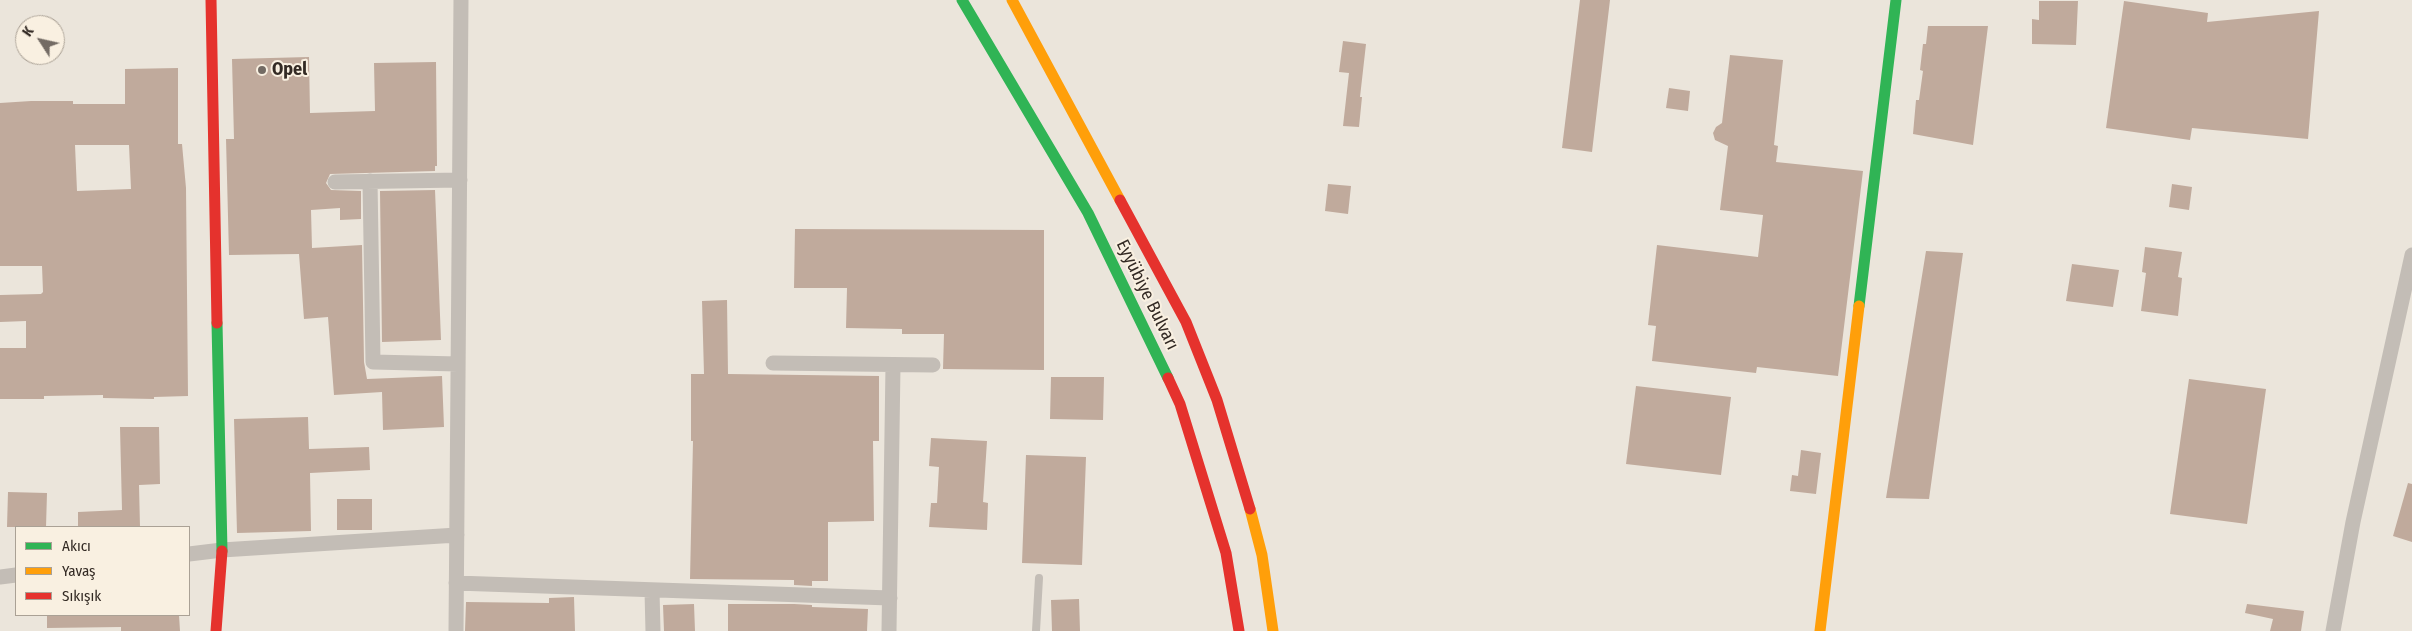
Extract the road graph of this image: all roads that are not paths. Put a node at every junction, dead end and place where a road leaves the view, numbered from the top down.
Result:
1 (211, 0) edge
2 (461, 0) edge
3 (962, 0) edge
4 (1012, 0) edge
5 (1896, 0) edge
6 (1028, 10) dead end
7 (1028, 29) junction
8 (460, 180) junction
9 (370, 181) junction
10 (335, 182) dead end
11 (2412, 255) edge
12 (773, 362) dead end
13 (458, 364) junction
14 (933, 365) dead end
15 (893, 366) junction
16 (457, 535) junction
17 (222, 550) junction
18 (190, 554) edge
19 (15, 575) edge
20 (0, 577) edge
21 (1039, 578) dead end
22 (456, 583) junction
23 (652, 591) junction
24 (890, 598) junction
25 (216, 631) edge
26 (456, 631) edge
27 (653, 631) edge
28 (890, 631) edge
29 (1036, 631) edge
30 (1239, 631) edge
31 (1274, 631) edge
32 (1820, 631) edge
33 (2334, 631) edge

1 - 17 main road
2 - 8 street
3 - 30 main road, Eyyübiye Bulvarı
4 - 7 main road, Eyyübiye Bulvarı
5 - 32 main road
6 - 7 main road
7 - 31 main road, Eyyübiye Bulvarı
8 - 9 street
8 - 13 street
9 - 10 street
9 - 13 street
11 - 33 street
12 - 15 street
13 - 16 street
14 - 15 street
15 - 24 street
16 - 17 street
16 - 22 street
17 - 18 street
17 - 25 main road
19 - 20 street
21 - 29 lane
22 - 23 street
22 - 26 street
23 - 24 street
23 - 27 street
24 - 28 street

